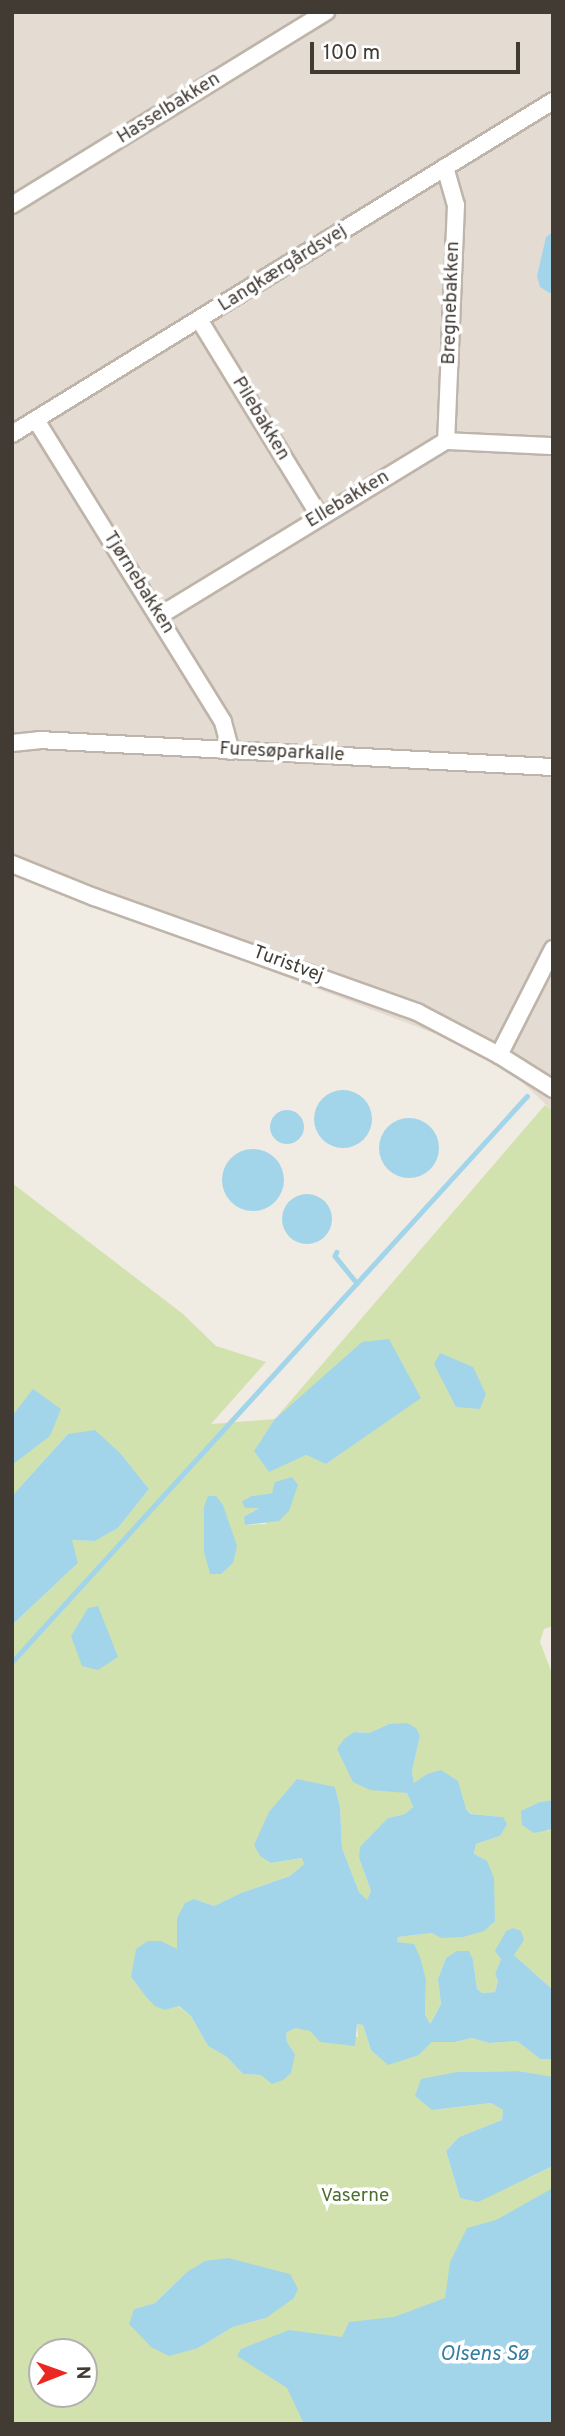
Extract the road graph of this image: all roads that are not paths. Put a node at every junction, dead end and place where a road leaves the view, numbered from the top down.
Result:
1 (326, 12) edge
2 (553, 102) edge
3 (445, 167) junction
4 (12, 205) edge
5 (200, 321) junction
6 (36, 419) junction
7 (12, 434) edge
8 (446, 441) junction
9 (553, 446) edge
10 (320, 517) junction
11 (159, 616) junction
12 (12, 743) edge
13 (232, 751) junction
14 (553, 767) edge
15 (12, 864) edge
16 (553, 949) edge
17 (499, 1055) junction
18 (553, 1089) edge

1 - 4 street, Hasselbakken
2 - 3 street, Langkærgårdsvej
3 - 5 street, Langkærgårdsvej
3 - 8 street, Bregnebakken
5 - 6 street, Langkærgårdsvej
5 - 10 street, Pilebakken
6 - 7 street, Langkærgårdsvej
6 - 11 street, Tjørnebakken
8 - 9 street
8 - 10 street, Ellebakken
10 - 11 street, Ellebakken
11 - 13 street, Tjørnebakken
12 - 13 street, Furesøparkalle
13 - 14 street, Furesøparkalle
15 - 17 street, Turistvej
16 - 17 street
17 - 18 street, Turistvej

